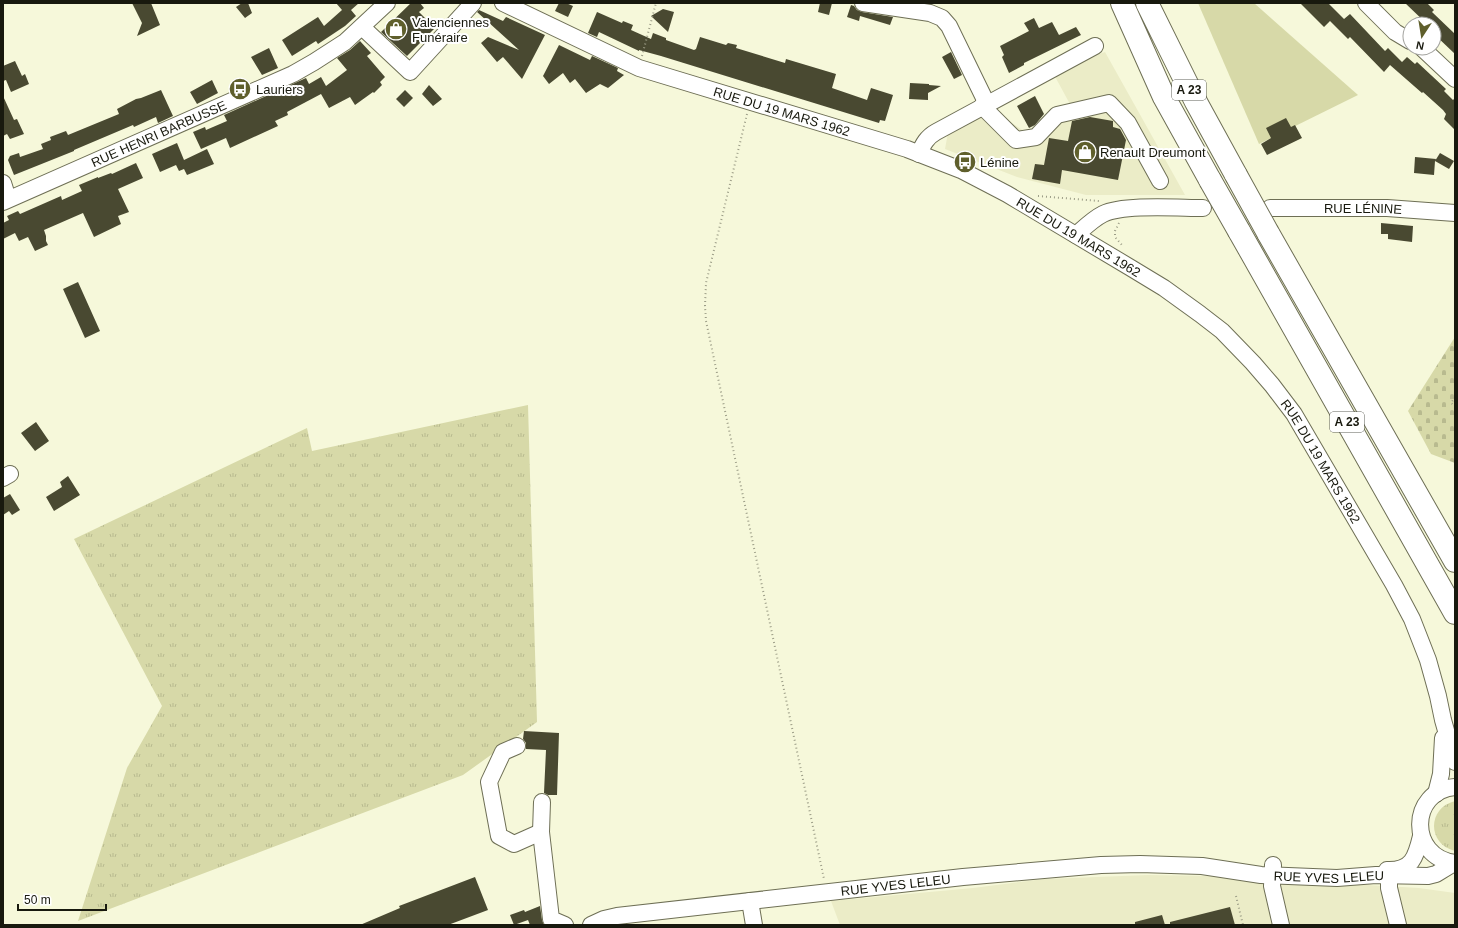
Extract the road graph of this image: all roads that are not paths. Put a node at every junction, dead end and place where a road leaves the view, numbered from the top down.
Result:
1 (387, 3) edge
2 (473, 3) edge
3 (503, 3) edge
4 (863, 3) edge
5 (1147, 3) edge
6 (1366, 3) edge
7 (1123, 8) edge
8 (362, 27) junction
9 (1402, 36) edge
10 (1095, 46) dead end
11 (1431, 56) edge
12 (1455, 79) edge
13 (984, 105) junction
14 (920, 154) junction
15 (1160, 181) dead end
16 (3, 183) edge
17 (6, 200) edge
18 (1203, 208) dead end
19 (1270, 208) dead end
20 (1455, 213) edge
21 (1076, 235) junction
22 (1455, 562) edge
23 (1455, 612) edge
24 (1443, 720) junction
25 (517, 746) dead end
26 (1455, 762) edge
27 (1455, 787) edge
28 (1436, 794) junction
29 (542, 802) dead end
30 (540, 832) junction
31 (1421, 836) junction
32 (1454, 863) edge
33 (1272, 870) junction
34 (1389, 873) junction
35 (750, 901) junction
36 (565, 925) edge
37 (591, 925) edge
38 (754, 925) edge
39 (1281, 925) edge
40 (1398, 925) edge

1 - 8 street, RUE HENRI BARBUSSE
2 - 8 street
3 - 14 street, RUE DU 19 MARS 1962
4 - 13 street
5 - 22 highway, A 23, bridge
6 - 9 street
7 - 23 highway, A 23, bridge
8 - 17 street, RUE HENRI BARBUSSE
10 - 13 street
11 - 12 street
13 - 14 street
13 - 15 street
14 - 21 street, RUE DU 19 MARS 1962
16 - 17 street
18 - 21 street
19 - 20 street, RUE LÉNINE
21 - 24 street, RUE DU 19 MARS 1962
24 - 26 street, RUE DU 19 MARS 1962
24 - 28 street, RUE DU 19 MARS 1962
25 - 30 street
27 - 28 street
28 - 31 street, RUE YVES LELEU
29 - 30 street
30 - 36 street
31 - 32 street
31 - 34 street, RUE YVES LELEU
32 - 34 street, RUE YVES LELEU
33 - 34 street, RUE YVES LELEU
33 - 35 street, RUE YVES LELEU
33 - 39 street
34 - 40 street
35 - 37 street, RUE YVES LELEU
35 - 38 street

